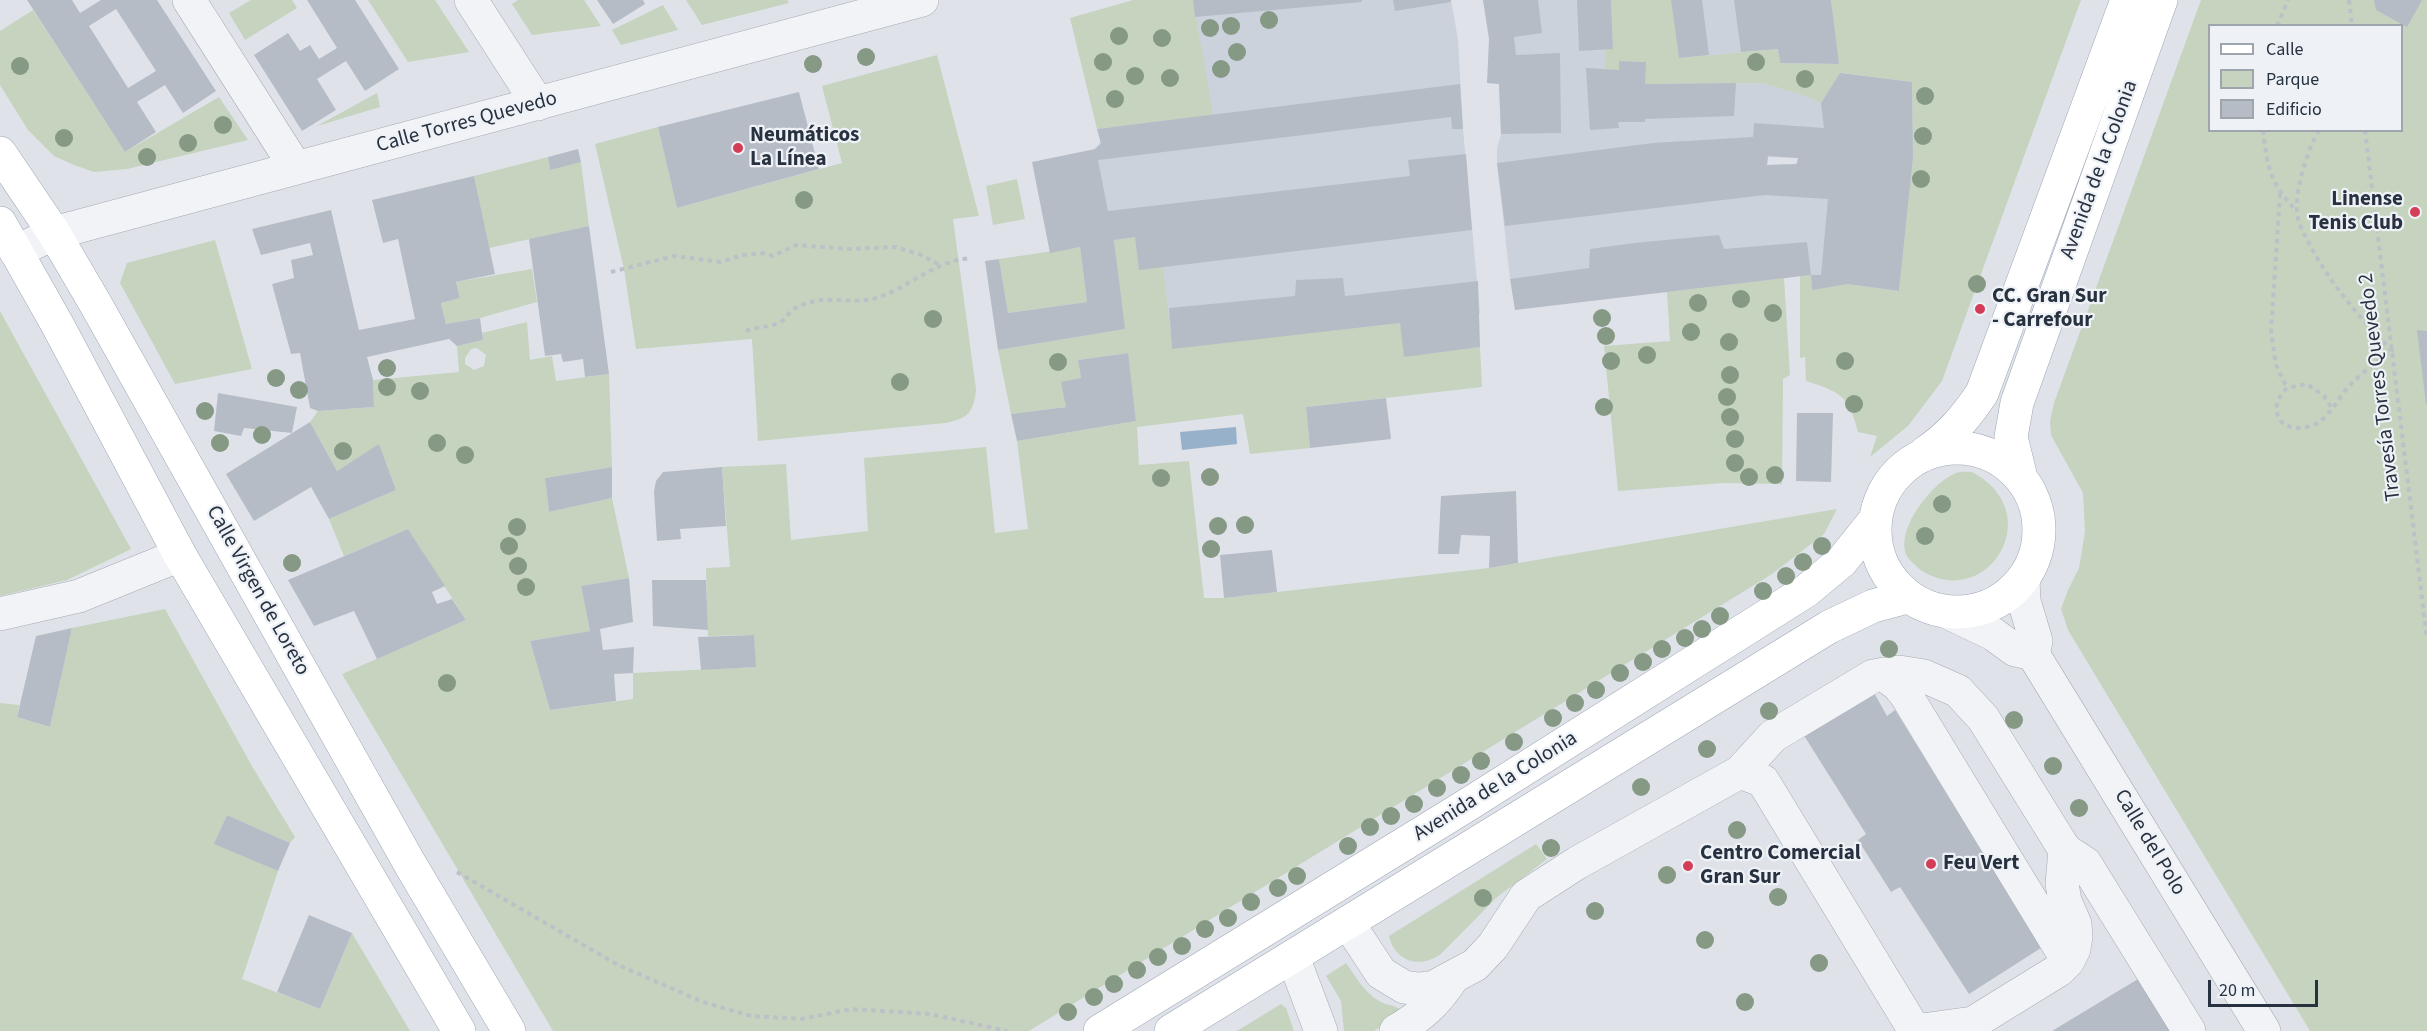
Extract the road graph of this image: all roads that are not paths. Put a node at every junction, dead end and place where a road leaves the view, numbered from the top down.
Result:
1 (189, 0) edge
2 (471, 0) edge
3 (922, 0) edge
4 (2127, 0) edge
5 (2161, 0) edge
6 (858, 8) edge
7 (538, 104) junction
8 (0, 153) edge
9 (296, 168) junction
10 (0, 223) edge
11 (54, 233) junction
12 (16, 252) junction
13 (1923, 454) junction
14 (2021, 478) junction
15 (1874, 521) junction
16 (180, 555) junction
17 (2024, 579) junction
18 (1907, 597) junction
19 (1947, 612) junction
20 (0, 614) edge
21 (2033, 654) junction
22 (1883, 674) junction
23 (1740, 772) junction
24 (2065, 850) junction
25 (1348, 923) junction
26 (1293, 957) junction
27 (2068, 961) junction
28 (1451, 980) junction
29 (459, 1031) edge
30 (509, 1031) edge
31 (1100, 1031) edge
32 (1171, 1031) edge
33 (1322, 1031) edge
34 (1396, 1031) edge
35 (1915, 1031) edge
36 (2189, 1031) edge
37 (2264, 1031) edge

1 - 9 street
2 - 7 street
3 - 6 street, Calle Torres Quevedo
4 - 13 main road, Avenida de la Colonia
5 - 14 main road, Avenida de la Colonia
6 - 7 street, Calle Torres Quevedo
7 - 9 street, Calle Torres Quevedo
8 - 11 main road, Calle Virgen de Loreto
9 - 11 street, Calle Torres Quevedo
10 - 12 main road
11 - 12 street, Calle Torres Quevedo
11 - 30 main road, Calle Virgen de Loreto
12 - 16 main road
13 - 14 main road
13 - 15 main road
14 - 17 main road
15 - 18 main road
15 - 31 main road, Avenida de la Colonia
16 - 20 street
16 - 29 main road
17 - 19 main road
17 - 21 street, Calle del Polo
18 - 19 main road
18 - 25 main road, Avenida de la Colonia
19 - 21 street
21 - 37 street, Calle del Polo
22 - 23 street
22 - 24 street
22 - 27 street
23 - 28 street
23 - 35 street
24 - 27 street
24 - 36 street
25 - 26 main road, Avenida de la Colonia
25 - 28 street
26 - 32 main road, Avenida de la Colonia
26 - 33 street
27 - 35 street
28 - 34 street

